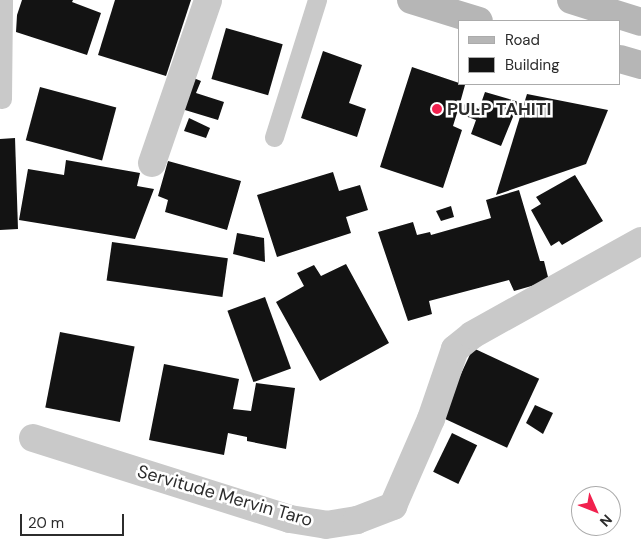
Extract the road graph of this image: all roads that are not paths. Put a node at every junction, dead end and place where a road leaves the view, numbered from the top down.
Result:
1 (3, 0) edge
2 (208, 0) edge
3 (317, 0) edge
4 (411, 0) edge
5 (571, 0) edge
6 (476, 20) edge
7 (641, 22) edge
8 (621, 59) edge
9 (641, 65) edge
10 (2, 99) dead end
11 (274, 137) dead end
12 (152, 163) dead end
13 (641, 241) edge
14 (33, 438) dead end

1 - 10 lane
2 - 12 street
3 - 11 lane
4 - 6 main road
5 - 7 main road
8 - 9 main road
13 - 14 street, Servitude Mervin Taro

